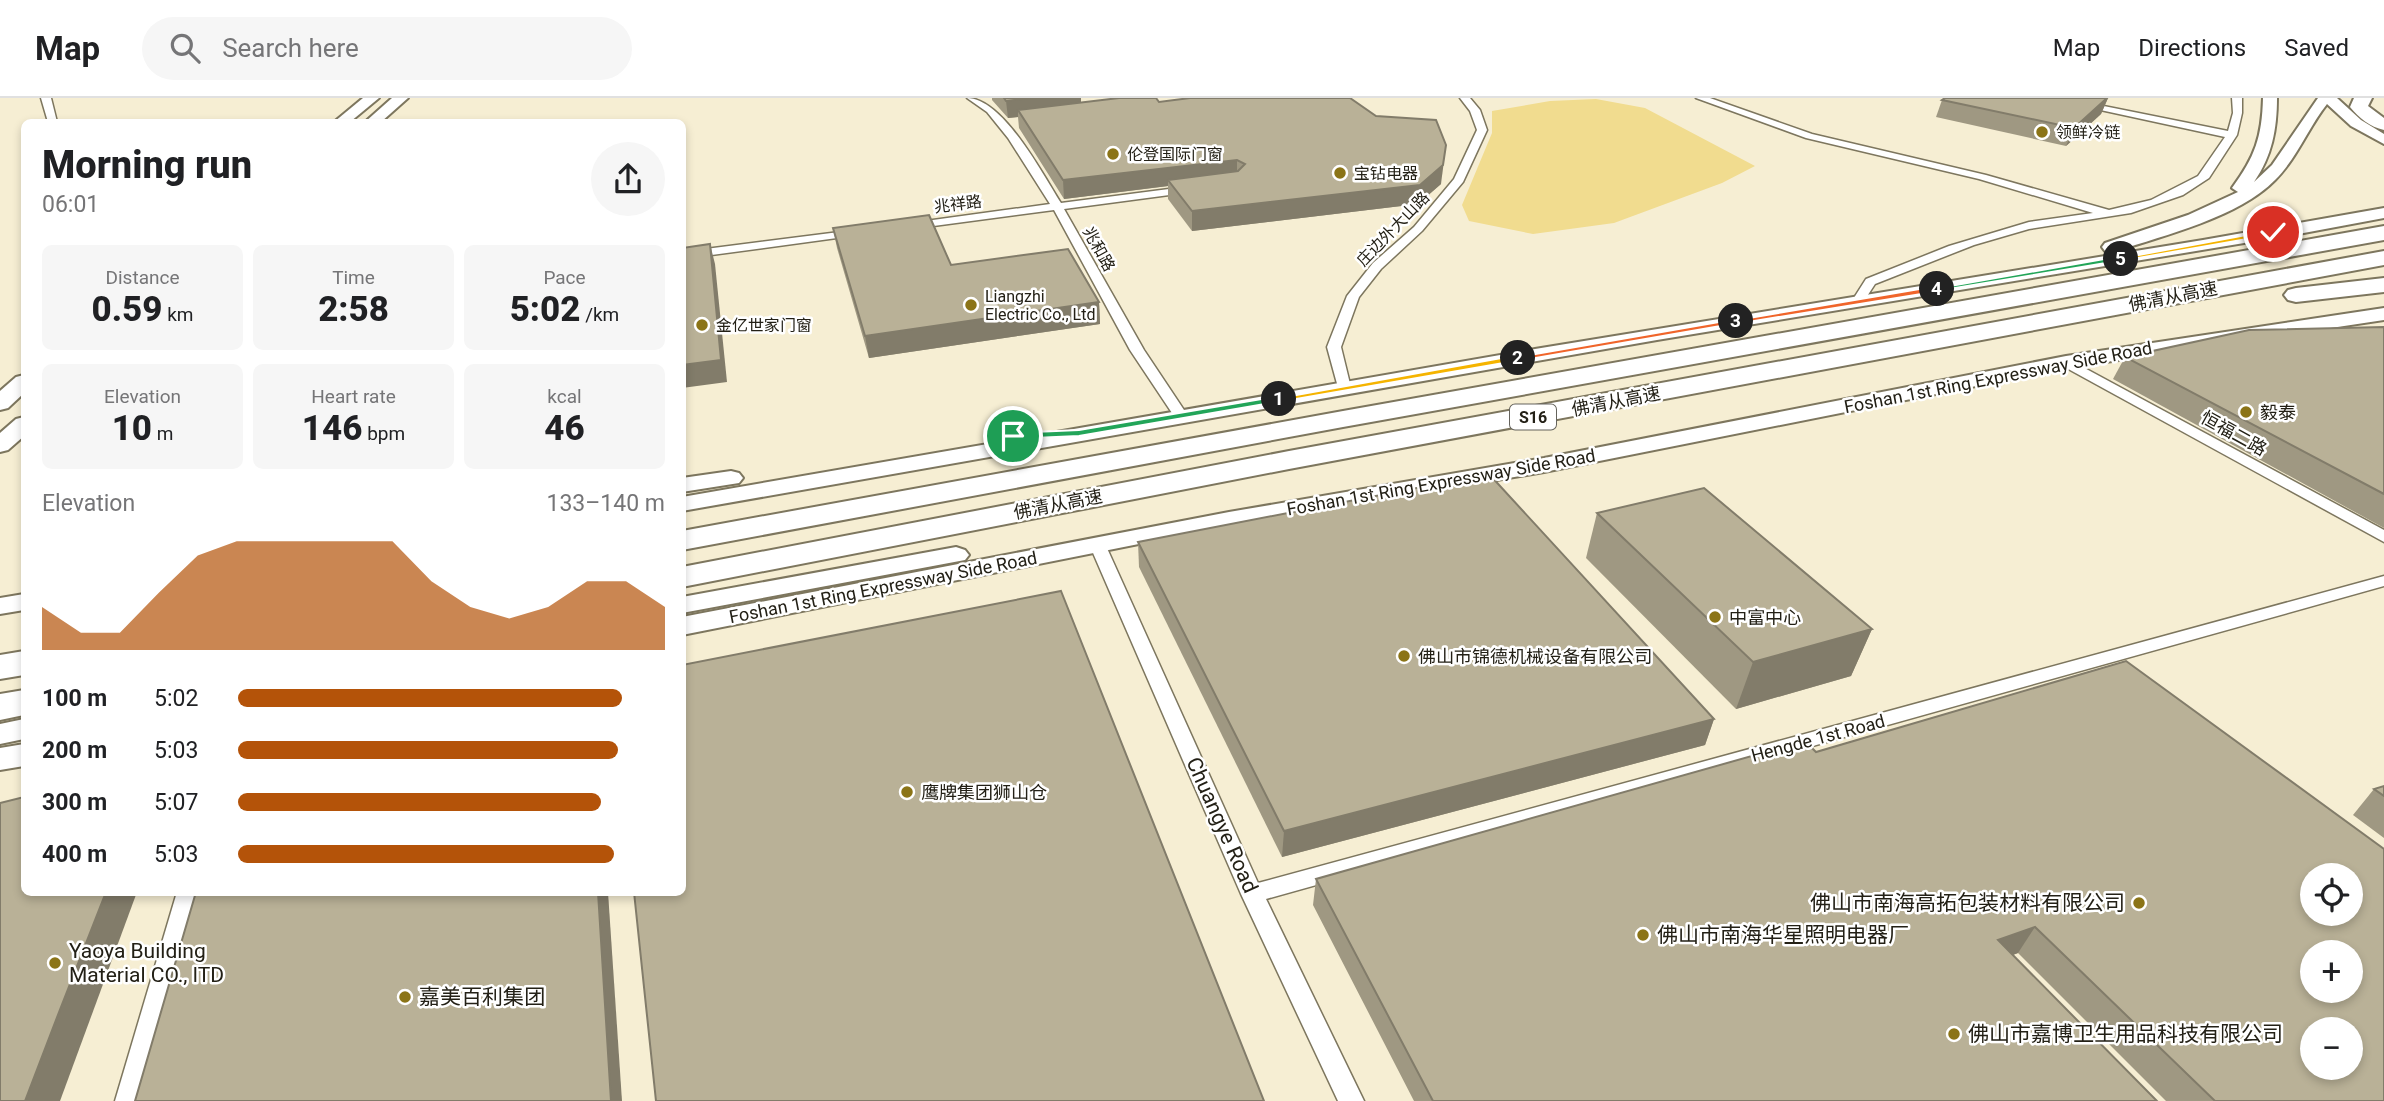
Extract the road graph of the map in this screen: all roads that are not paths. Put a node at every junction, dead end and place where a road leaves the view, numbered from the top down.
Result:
1 (46, 98) edge
2 (372, 98) edge
3 (401, 98) edge
4 (1465, 98) edge
5 (1700, 98) edge
6 (2050, 98) edge
7 (2237, 98) edge
8 (2270, 98) edge
9 (2327, 98) edge
10 (2363, 98) edge
11 (977, 99) edge
12 (52, 119) edge
13 (345, 119) edge
14 (376, 119) edge
15 (2384, 125) edge
16 (2232, 135) junction
17 (2384, 140) edge
18 (1209, 187) edge
19 (1058, 207) junction
20 (2217, 207) junction
21 (2384, 213) edge
22 (2113, 215) junction
23 (897, 228) edge
24 (870, 231) edge
25 (2384, 233) edge
26 (686, 255) edge
27 (2384, 258) edge
28 (2384, 285) edge
29 (1951, 287) junction
30 (1858, 301) junction
31 (2384, 301) edge
32 (2384, 314) edge
33 (2294, 327) junction
34 (2371, 330) edge
35 (2199, 340) junction
36 (2066, 362) junction
37 (21, 385) edge
38 (1343, 388) junction
39 (0, 403) edge
40 (1181, 416) junction
41 (21, 427) edge
42 (1079, 433) junction
43 (0, 445) edge
44 (686, 484) edge
45 (686, 503) edge
46 (1047, 507) junction
47 (1228, 519) junction
48 (2384, 537) edge
49 (686, 540) edge
50 (1098, 546) junction
51 (686, 576) edge
52 (2384, 581) edge
53 (21, 602) edge
54 (686, 604) edge
55 (0, 606) edge
56 (21, 618) edge
57 (0, 622) edge
58 (686, 625) edge
59 (2110, 657) junction
60 (21, 664) edge
61 (0, 667) edge
62 (2132, 673) edge
63 (21, 704) edge
64 (0, 707) edge
65 (21, 730) edge
66 (0, 734) edge
67 (21, 756) edge
68 (0, 759) edge
69 (1252, 894) junction
70 (187, 896) edge
71 (128, 1101) edge
72 (1351, 1101) edge

1 - 12 street
2 - 13 main road
3 - 14 main road
4 - 38 street, 庄边外大山路
5 - 22 street
6 - 16 street
7 - 16 street
8 - 20 main road
9 - 17 main road
9 - 20 main road
10 - 15 highway
11 - 19 street, 兆和路
16 - 22 street
18 - 19 street, 兆祥路
19 - 23 street, 兆祥路
19 - 40 street, 兆和路
20 - 29 main road
21 - 29 main road
22 - 30 street
24 - 26 street
25 - 49 highway, 佛清从高速 / S16
27 - 46 highway, 佛清从高速 / S16
28 - 46 highway
29 - 30 main road
30 - 38 main road
31 - 35 main road
32 - 33 main road
33 - 34 street
33 - 35 main road
35 - 36 main road, Foshan 1st Ring Expressway Side Road
36 - 47 main road, Foshan 1st Ring Expressway Side Road
36 - 48 street, 恒福二路
37 - 39 main road
38 - 40 main road
40 - 42 main road
41 - 43 main road
42 - 44 main road
42 - 45 main road
46 - 51 highway, 佛清从高速 / S16
47 - 50 main road, Foshan 1st Ring Expressway Side Road
47 - 54 main road
50 - 58 main road, Foshan 1st Ring Expressway Side Road
50 - 69 street, Chuangye Road
52 - 59 street, Hengde 1st Road
53 - 55 main road
56 - 57 main road
59 - 62 street
59 - 69 street, Hengde 1st Road
60 - 61 highway
63 - 64 highway
65 - 66 main road
67 - 68 main road
69 - 72 street, Chuangye Road
70 - 71 street

